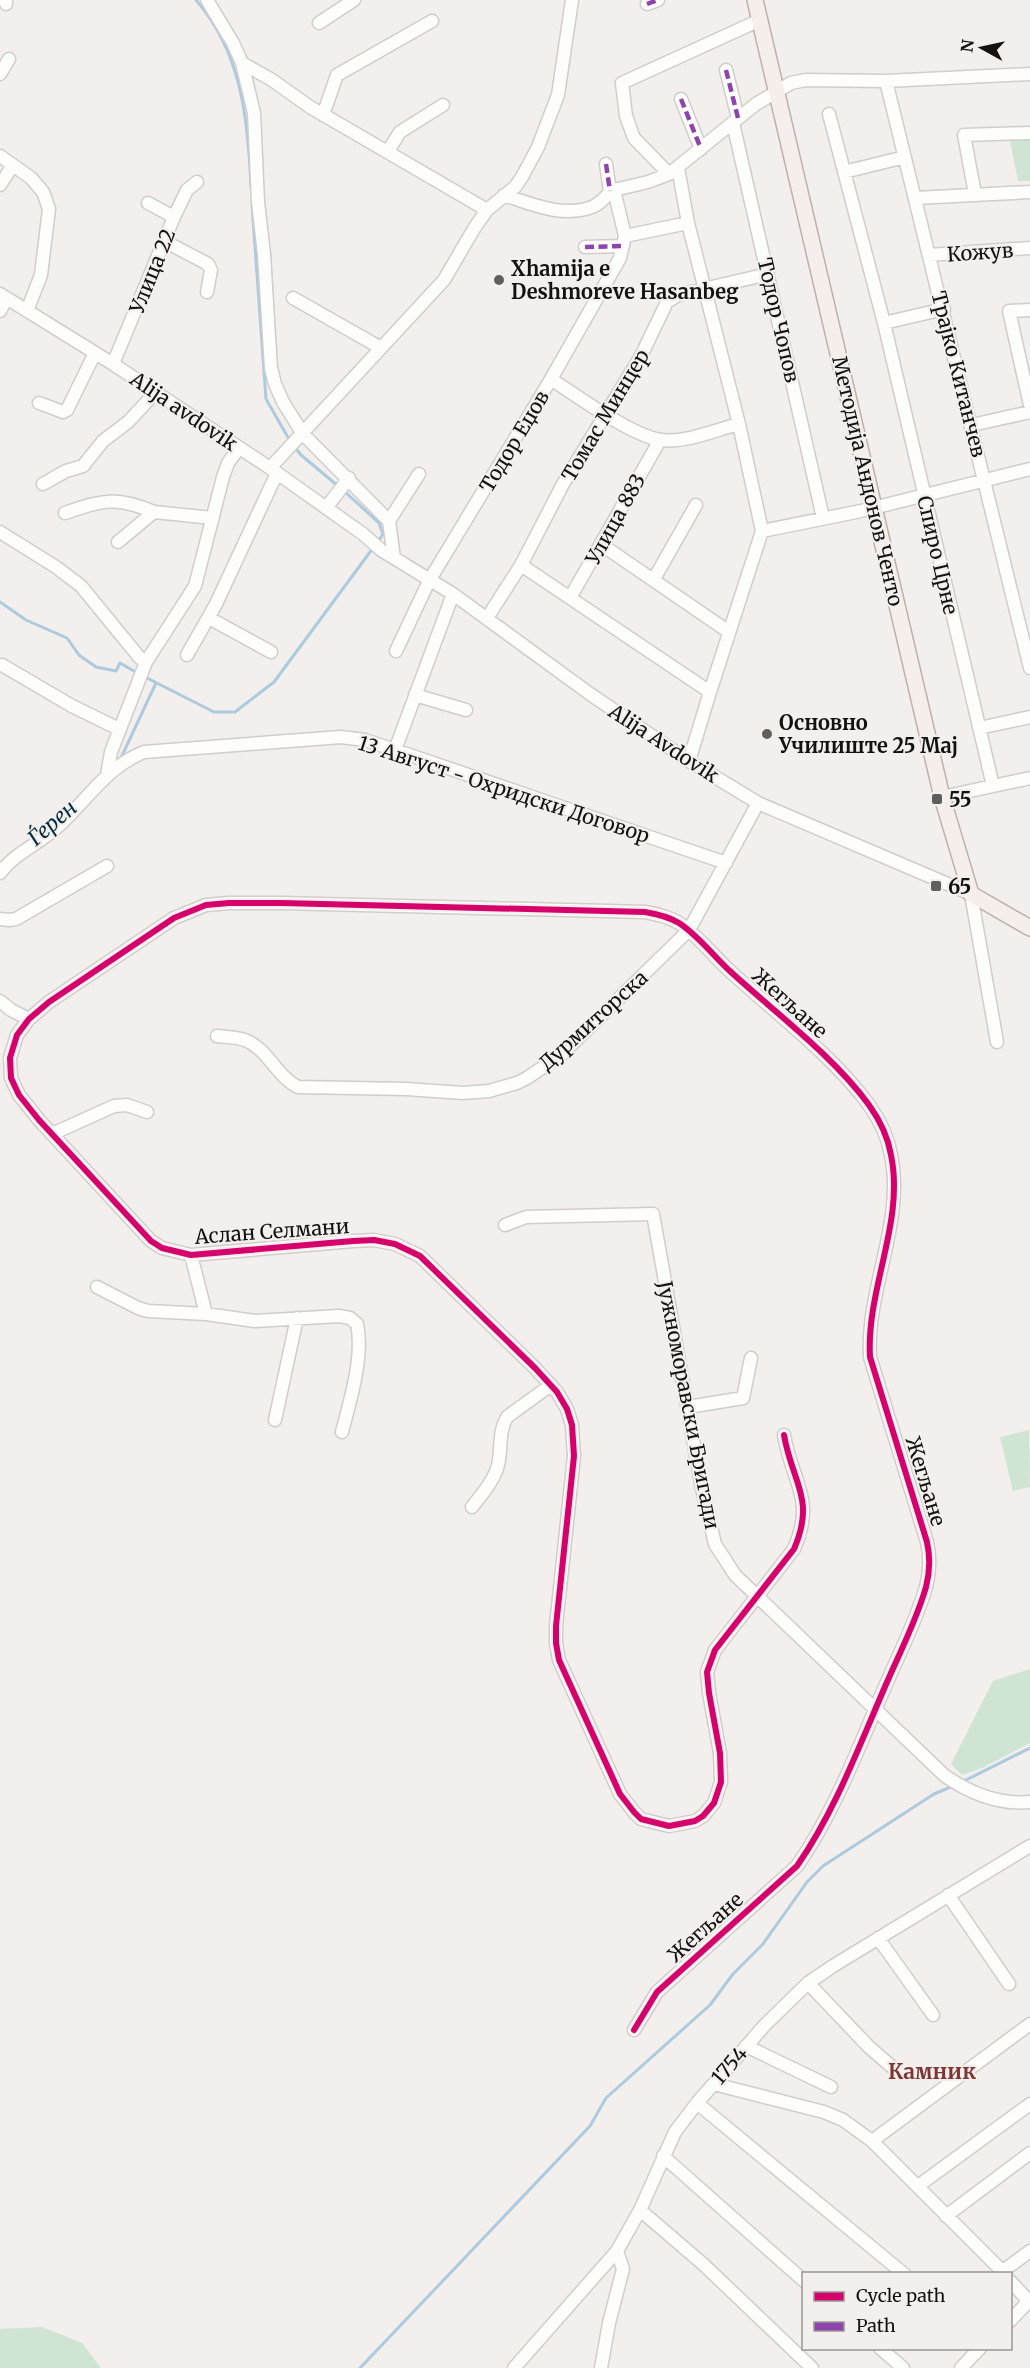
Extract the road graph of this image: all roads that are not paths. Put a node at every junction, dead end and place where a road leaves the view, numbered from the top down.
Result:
1 (207, 0) edge
2 (354, 0) edge
3 (572, 0) edge
4 (755, 0) edge
5 (760, 20) junction
6 (432, 21) dead end
7 (319, 23) dead end
8 (9, 59) dead end
9 (242, 63) junction
10 (726, 70) dead end
11 (0, 74) edge
12 (1030, 74) edge
13 (886, 81) junction
14 (778, 92) junction
15 (681, 99) dead end
16 (443, 105) dead end
17 (829, 114) dead end
18 (323, 115) junction
19 (735, 121) junction
20 (1030, 133) edge
21 (701, 149) junction
22 (388, 152) junction
23 (0, 156) edge
24 (905, 157) junction
25 (606, 164) dead end
26 (13, 165) junction
27 (674, 171) junction
28 (844, 172) junction
29 (196, 182) dead end
30 (0, 185) edge
31 (612, 190) junction
32 (1030, 192) edge
33 (975, 194) junction
34 (504, 195) junction
35 (916, 198) junction
36 (148, 203) dead end
37 (487, 210) junction
38 (174, 217) junction
39 (688, 223) junction
40 (164, 241) junction
41 (624, 241) junction
42 (585, 247) dead end
43 (1030, 249) edge
44 (929, 255) junction
45 (768, 273) junction
46 (704, 289) junction
47 (207, 292) dead end
48 (3, 296) edge
49 (293, 298) dead end
50 (944, 309) junction
51 (1030, 310) edge
52 (0, 311) edge
53 (27, 311) junction
54 (884, 323) junction
55 (381, 348) junction
56 (95, 353) junction
57 (113, 364) junction
58 (551, 379) junction
59 (156, 392) junction
60 (39, 403) dead end
61 (1030, 405) edge
62 (1030, 412) edge
63 (607, 415) junction
64 (739, 424) junction
65 (972, 425) junction
66 (300, 437) junction
67 (660, 440) junction
68 (239, 448) junction
69 (1030, 469) edge
70 (274, 470) junction
71 (419, 474) dead end
72 (985, 479) junction
73 (348, 480) junction
74 (43, 484) dead end
75 (924, 494) junction
76 (696, 505) dead end
77 (876, 507) junction
78 (326, 508) junction
79 (154, 512) junction
80 (65, 513) dead end
81 (213, 518) junction
82 (823, 518) junction
83 (389, 521) junction
84 (762, 531) junction
85 (0, 532) edge
86 (118, 542) dead end
87 (602, 544) junction
88 (381, 550) joint
89 (394, 558) junction
90 (521, 564) junction
91 (654, 579) junction
92 (429, 581) junction
93 (453, 594) junction
94 (570, 598) junction
95 (209, 618) junction
96 (488, 618) junction
97 (729, 632) junction
98 (396, 651) dead end
99 (272, 652) dead end
100 (187, 655) dead end
101 (2, 665) dead end
102 (144, 666) junction
103 (1030, 668) edge
104 (710, 692) junction
105 (415, 695) junction
106 (466, 710) dead end
107 (1030, 717) edge
108 (979, 728) junction
109 (119, 729) junction
110 (395, 750) junction
111 (689, 761) junction
112 (107, 775) junction
113 (1030, 778) edge
114 (993, 786) junction
115 (942, 797) junction
116 (758, 802) junction
117 (726, 863) junction
118 (107, 866) dead end
119 (0, 873) edge
120 (971, 894) junction
121 (0, 919) edge
122 (1030, 928) edge
123 (689, 930) junction
124 (0, 1001) edge
125 (29, 1019) junction
126 (217, 1036) dead end
127 (997, 1042) dead end
128 (147, 1112) dead end
129 (52, 1134) junction
130 (505, 1224) dead end
131 (191, 1255) junction
132 (97, 1287) dead end
133 (206, 1314) junction
134 (297, 1318) junction
135 (751, 1358) dead end
136 (551, 1385) junction
137 (688, 1407) junction
138 (275, 1420) dead end
139 (342, 1432) dead end
140 (784, 1435) dead end
141 (472, 1507) dead end
142 (757, 1596) junction
143 (875, 1709) junction
144 (1030, 1802) edge
145 (1029, 1851) edge
146 (948, 1895) junction
147 (878, 1938) junction
148 (808, 1983) junction
149 (1010, 1984) dead end
150 (933, 2015) dead end
151 (1030, 2024) edge
152 (634, 2030) dead end
153 (746, 2046) junction
154 (892, 2067) dead end
155 (714, 2084) junction
156 (831, 2087) dead end
157 (697, 2103) junction
158 (1030, 2104) edge
159 (872, 2141) junction
160 (1030, 2153) edge
161 (663, 2156) junction
162 (918, 2186) junction
163 (640, 2210) junction
164 (946, 2216) junction
165 (617, 2251) junction
166 (1030, 2251) edge
167 (902, 2272) edge
168 (1003, 2272) edge
169 (1009, 2272) edge
170 (802, 2279) edge
171 (1012, 2282) edge
172 (1012, 2320) edge
173 (881, 2350) edge
174 (979, 2350) edge
175 (514, 2368) edge
176 (601, 2368) edge
177 (812, 2368) edge
178 (903, 2368) edge
179 (961, 2368) edge

1 - 9 street
2 - 7 street
3 - 34 street
4 - 5 main road, Методија Андонов Ченто
5 - 14 main road, Методија Андонов Ченто
5 - 27 street
6 - 18 street
8 - 11 street
9 - 18 street
9 - 66 street
10 - 19 street, Тодор Чопов
12 - 13 street
13 - 14 street
13 - 24 street, Трајко Китанчев
14 - 19 street
14 - 77 main road, Методија Андонов Ченто
15 - 21 street
16 - 22 street
17 - 28 street, Спиро Црне
18 - 22 street
19 - 21 street
19 - 45 street, Тодор Чопов
20 - 33 street
21 - 27 street
22 - 37 street
23 - 26 street
24 - 28 street
24 - 35 street, Трајко Китанчев
25 - 31 street
26 - 30 street
26 - 53 street
27 - 31 street
27 - 39 street
28 - 54 street, Спиро Црне
29 - 38 street, Улица 22
31 - 34 street
31 - 41 street
32 - 33 street
33 - 35 street
34 - 37 street
35 - 44 street, Трајко Китанчев
36 - 38 street
37 - 55 street
38 - 40 street, Улица 22
39 - 41 street
39 - 46 street
40 - 47 street
40 - 57 street, Улица 22
41 - 42 street
41 - 58 street
43 - 44 street, Кожув
44 - 50 street, Трајко Китанчев
45 - 46 street, Томас Минцер
45 - 82 street, Тодор Чопов
46 - 63 street, Томас Минцер
46 - 64 street
48 - 52 street
48 - 53 street, Alija avdovik
49 - 55 street
50 - 54 street
50 - 65 street, Трајко Китанчев
51 - 61 street
53 - 56 street, Alija avdovik
54 - 75 street, Спиро Црне
55 - 66 street
56 - 57 street, Alija avdovik
56 - 60 street
57 - 59 street, Alija avdovik
58 - 63 street, Тодор Еџов
58 - 92 street, Тодор Еџов
59 - 68 street, Alija avdovik
59 - 74 street
62 - 65 street
63 - 67 street, Тодор Еџов
63 - 90 street, Томас Минцер
64 - 67 street
64 - 84 street
65 - 72 street, Трајко Китанчев
66 - 70 street
66 - 73 street
67 - 87 street, Улица 883
68 - 70 street, Alija avdovik
68 - 81 street
69 - 72 street
70 - 78 street, Alija avdovik
70 - 95 street
71 - 83 street
72 - 75 street
72 - 103 street, Трајко Китанчев
73 - 78 street
73 - 83 street
75 - 77 street
75 - 108 street, Спиро Црне
76 - 91 street
77 - 82 street
77 - 115 main road, Методија Андонов Ченто
78 - 88 street, Alija avdovik
79 - 80 street
79 - 81 street
79 - 86 street
81 - 102 street
82 - 84 street
83 - 89 street
84 - 97 street
85 - 102 street
87 - 91 street
87 - 94 street, Улица 883
88 - 89 street, Alija Avdovik
89 - 92 street, Alija Avdovik
90 - 94 street
90 - 96 street, Томас Минцер
91 - 97 street
92 - 93 street, Alija Avdovik
92 - 98 street, Тодор Еџов
93 - 96 street, Alija Avdovik
93 - 105 street
94 - 104 street
95 - 99 street
95 - 100 street
96 - 111 street, Alija Avdovik
97 - 104 street
101 - 109 street
102 - 109 street
104 - 111 street
105 - 106 street
105 - 110 street
107 - 108 street
108 - 114 street, Спиро Црне
109 - 112 street
110 - 112 street, 13 Август - Охридски Договор
110 - 117 street, 13 Август - Охридски Договор
111 - 116 street, Alija Avdovik
112 - 119 street, 13 Август - Охридски Договор
113 - 114 street
114 - 115 street
115 - 120 main road, Методија Андонов Ченто
116 - 117 street, Дурмиторска
116 - 120 street, Alija Avdovik
117 - 123 street, Дурмиторска
118 - 121 street
120 - 122 main road
120 - 127 street
123 - 125 street, Аслан Селмани
123 - 126 street, Дурмиторска
123 - 143 street, Жегљане
124 - 125 street
125 - 129 street, Аслан Селмани
128 - 129 street
129 - 131 street, Аслан Селмани
130 - 137 street, Јужноморавски Бригади
131 - 133 street
131 - 136 street, Аслан Селмани
132 - 133 street
133 - 134 street
134 - 138 street
134 - 139 street
135 - 137 street
136 - 141 street
136 - 142 street, Аслан Селмани
137 - 142 street, Јужноморавски Бригади
140 - 142 street
142 - 143 street, Јужноморавски Бригади
143 - 144 street, Јужноморавски Бригади
143 - 152 street, Жегљане
145 - 146 street, 1754
146 - 147 street, 1754
146 - 149 street
147 - 148 street, 1754
147 - 150 street
148 - 153 street, 1754
148 - 154 street
151 - 159 street
153 - 155 street, 1754
153 - 156 street
155 - 157 street, 1754
155 - 159 street
157 - 161 street, 1754
157 - 167 street
158 - 162 street
159 - 162 street
160 - 164 street
161 - 163 street, 1754
161 - 170 street
162 - 164 street
163 - 165 street, 1754
163 - 177 street
164 - 168 street
165 - 175 street, 1754
165 - 176 street
166 - 169 street
171 - 172 street
173 - 178 street
174 - 179 street

